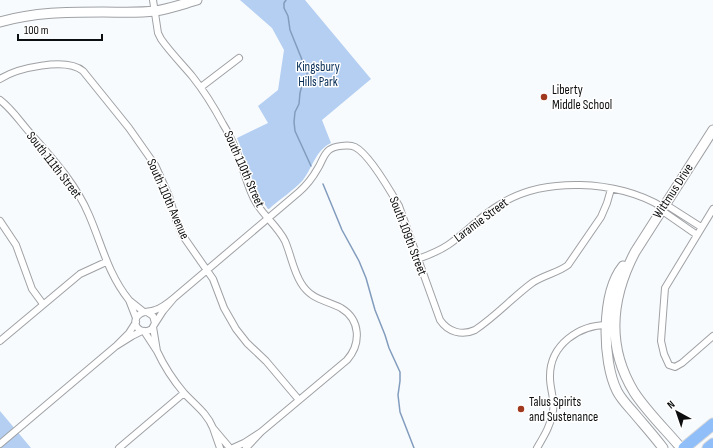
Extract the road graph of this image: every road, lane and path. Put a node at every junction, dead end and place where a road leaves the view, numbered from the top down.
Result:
1 (153, 0) edge
2 (197, 0) edge
3 (154, 11) junction
4 (0, 22) edge
5 (239, 58) dead end
6 (0, 79) edge
7 (201, 88) junction
8 (0, 100) edge
9 (713, 130) edge
10 (611, 189) junction
11 (663, 207) junction
12 (713, 209) edge
13 (268, 219) junction
14 (0, 221) edge
15 (701, 227) junction
16 (697, 235) junction
17 (635, 252) junction
18 (418, 259) junction
19 (106, 262) junction
20 (207, 270) junction
21 (174, 298) junction
22 (129, 300) junction
23 (43, 304) junction
24 (145, 312) junction
25 (136, 320) junction
26 (605, 325) junction
27 (615, 325) junction
28 (154, 326) junction
29 (143, 331) junction
30 (713, 336) edge
31 (0, 341) edge
32 (116, 346) junction
33 (158, 351) junction
34 (184, 393) junction
35 (299, 400) junction
36 (713, 424) edge
37 (213, 428) junction
38 (261, 432) junction
39 (0, 444) edge
40 (713, 444) edge
41 (119, 448) edge
42 (220, 448) edge
43 (231, 448) edge
44 (246, 448) edge
45 (537, 448) edge
46 (664, 448) edge
47 (682, 448) edge
48 (708, 448) edge

1 - 3 street, South 110th Street
2 - 3 street
3 - 4 street
3 - 7 street, South 110th Street
5 - 7 street
6 - 20 street, South 110th Avenue
7 - 13 street, South 110th Street
8 - 19 street, South 111th Street
9 - 11 street, Wittmus Drive
10 - 11 street, Laramie Street
10 - 18 street, Laramie Street
10 - 18 street, South 109th Street
11 - 15 street
11 - 16 street
11 - 17 street, Wittmus Drive
12 - 15 street
13 - 18 street, South 109th Street
13 - 20 street
13 - 35 street, South 110th Street
14 - 23 street
15 - 16 street
16 - 30 street
17 - 26 street, Wittmus Drive
17 - 27 street, Wittmus Drive
19 - 22 street, South 111th Street
19 - 23 street
20 - 21 street
20 - 35 street, South 110th Avenue
21 - 24 street
21 - 28 street
22 - 24 street, South 111th Street
22 - 25 street, South 111th Street
23 - 31 street
24 - 25 street
24 - 28 street
25 - 29 street
25 - 32 street
26 - 27 street
26 - 45 street
26 - 46 street, Wittmus Drive
27 - 47 street, Wittmus Drive
28 - 29 street
28 - 33 street
29 - 32 street
29 - 33 street
32 - 39 street
33 - 34 street
34 - 37 street
34 - 41 street
35 - 38 street
36 - 47 highway
37 - 42 street
37 - 43 street
38 - 43 street
38 - 44 street
40 - 48 highway

